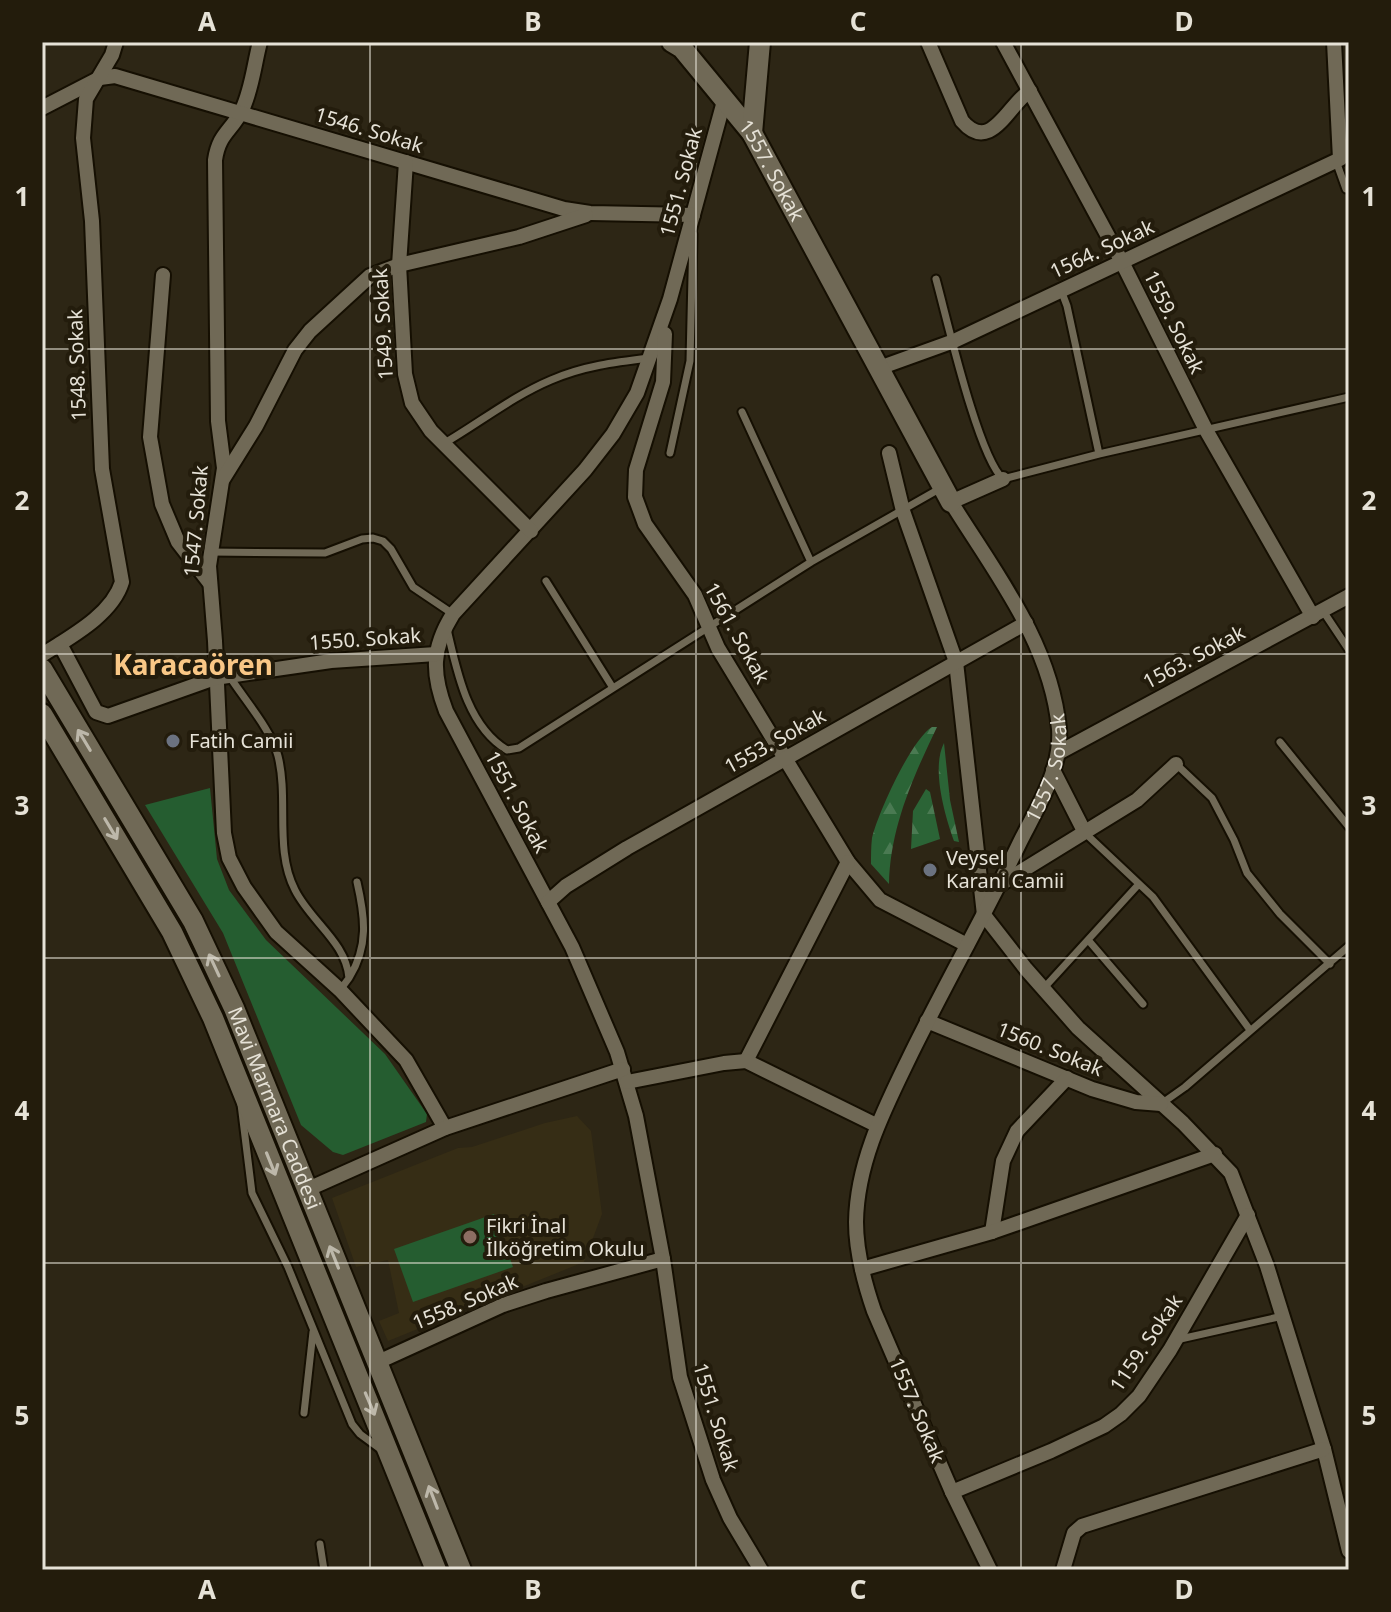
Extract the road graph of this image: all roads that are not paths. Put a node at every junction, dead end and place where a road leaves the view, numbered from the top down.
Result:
1 (116, 42) edge
2 (260, 42) edge
3 (760, 42) edge
4 (928, 42) edge
5 (1003, 42) edge
6 (1334, 42) edge
7 (682, 44) edge
8 (100, 78) junction
9 (1030, 91) junction
10 (724, 101) junction
11 (42, 108) edge
12 (241, 112) junction
13 (752, 133) junction
14 (1338, 160) junction
15 (406, 162) junction
16 (1346, 189) dead end
17 (590, 213) junction
18 (693, 215) junction
19 (1122, 262) junction
20 (399, 265) junction
21 (163, 275) dead end
22 (936, 279) dead end
23 (1061, 290) junction
24 (664, 317) junction
25 (954, 341) junction
26 (651, 358) junction
27 (879, 368) junction
28 (1349, 397) edge
29 (742, 412) dead end
30 (1206, 430) junction
31 (443, 444) junction
32 (670, 453) dead end
33 (889, 453) dead end
34 (1099, 454) junction
35 (223, 479) junction
36 (1003, 479) junction
37 (946, 494) junction
38 (903, 511) junction
39 (531, 531) junction
40 (210, 552) junction
41 (811, 562) junction
42 (546, 581) dead end
43 (209, 582) junction
44 (1349, 596) edge
45 (1318, 614) junction
46 (450, 620) junction
47 (1026, 623) junction
48 (710, 628) junction
49 (60, 644) junction
50 (1349, 650) edge
51 (436, 654) junction
52 (42, 655) edge
53 (956, 662) junction
54 (42, 669) edge
55 (222, 676) junction
56 (613, 688) junction
57 (42, 714) edge
58 (1280, 742) dead end
59 (1058, 753) junction
60 (786, 757) junction
61 (1176, 764) joint
62 (1053, 770) junction
63 (1349, 827) edge
64 (1084, 831) junction
65 (848, 862) junction
66 (357, 882) dead end
67 (1138, 885) junction
68 (999, 886) junction
69 (548, 902) junction
70 (984, 915) junction
71 (1089, 941) junction
72 (967, 945) junction
73 (1349, 946) edge
74 (1330, 964) junction
75 (345, 984) junction
76 (1043, 989) junction
77 (1143, 1004) dead end
78 (927, 1021) junction
79 (1250, 1030) junction
80 (746, 1061) junction
81 (625, 1076) junction
82 (1067, 1078) junction
83 (240, 1086) junction
84 (1161, 1104) junction
85 (876, 1125) junction
86 (445, 1128) junction
87 (1215, 1154) junction
88 (306, 1190) junction
89 (1248, 1215) junction
90 (992, 1232) junction
91 (663, 1259) junction
92 (862, 1269) junction
93 (1283, 1316) junction
94 (313, 1332) junction
95 (1175, 1340) junction
96 (378, 1362) junction
97 (304, 1413) dead end
98 (1324, 1449) junction
99 (392, 1456) junction
100 (952, 1492) junction
101 (320, 1544) dead end
102 (1349, 1551) edge
103 (324, 1570) edge
104 (436, 1570) edge
105 (461, 1570) edge
106 (761, 1570) edge
107 (990, 1570) edge
108 (1063, 1570) edge

1 - 8 street, 1548. Sokak
2 - 12 street, 1547. Sokak
3 - 13 street
4 - 9 street
5 - 9 street, 1559. Sokak
6 - 14 street
7 - 10 street, 1557. Sokak
8 - 11 street
8 - 12 street, 1546. Sokak
8 - 49 street, 1548. Sokak
9 - 19 street, 1559. Sokak
10 - 13 street, 1557. Sokak
10 - 18 street, 1551. Sokak
12 - 15 street, 1546. Sokak
12 - 35 street, 1547. Sokak
13 - 27 street, 1557. Sokak
14 - 16 lane
14 - 19 street, 1564. Sokak
15 - 17 street, 1546. Sokak
15 - 20 street, 1549. Sokak
17 - 18 street, 1546. Sokak
17 - 20 street
18 - 24 street, 1551. Sokak
18 - 32 lane
19 - 23 street, 1564. Sokak
19 - 30 street, 1559. Sokak
20 - 31 street, 1549. Sokak
20 - 35 street
21 - 43 street
22 - 25 lane
23 - 25 street, 1564. Sokak
23 - 34 lane
24 - 26 street, 1551. Sokak
24 - 48 street, 1561. Sokak
25 - 27 street, 1564. Sokak
25 - 36 lane
26 - 31 lane
26 - 39 street, 1551. Sokak
27 - 37 street, 1557. Sokak
28 - 30 lane
29 - 41 lane
30 - 34 lane
30 - 45 street, 1559. Sokak
31 - 39 street, 1549. Sokak
33 - 38 street
34 - 36 lane
35 - 40 street, 1547. Sokak
36 - 37 street
37 - 38 lane
37 - 47 street, 1557. Sokak
38 - 41 lane
38 - 53 street
39 - 46 street, 1551. Sokak
40 - 43 street, 1547. Sokak
40 - 46 lane
41 - 48 lane
42 - 56 lane
43 - 55 street, 1547. Sokak
44 - 45 street, 1563. Sokak
45 - 50 lane
45 - 59 street, 1563. Sokak
46 - 51 street, 1551. Sokak
46 - 56 lane
47 - 53 street, 1553. Sokak
47 - 59 street, 1557. Sokak
48 - 56 lane
48 - 60 street, 1561. Sokak
49 - 52 street, 1548. Sokak
49 - 55 street, 1550. Sokak
51 - 55 street, 1550. Sokak
51 - 69 street, 1551. Sokak
53 - 60 street, 1553. Sokak
53 - 70 street
88 -> 54 street, Mavi Marmara Caddesi
55 - 75 lane
55 - 75 street, 1547. Sokak
57 -> 83 street
58 - 63 lane
59 - 62 street, 1557. Sokak
60 - 65 street, 1561. Sokak
60 - 69 street, 1553. Sokak
61 - 64 street
61 - 74 lane
62 - 64 street
62 - 68 street, 1557. Sokak
64 - 67 lane
64 - 68 street
65 - 72 street, 1561. Sokak
65 - 80 street
66 - 75 lane
67 - 71 lane
67 - 79 lane
68 - 70 street, 1557. Sokak
69 - 81 street, 1551. Sokak
70 - 72 street, 1557. Sokak
70 - 76 street
71 - 76 lane
71 - 77 lane
72 - 78 street, 1557. Sokak
73 - 74 lane
74 - 79 lane
75 - 86 street, 1547. Sokak
76 - 84 street
78 - 82 street, 1560. Sokak
78 - 85 street, 1557. Sokak
79 - 84 lane
80 - 81 street
80 - 85 street
81 - 86 street
81 - 91 street, 1551. Sokak
82 - 84 street, 1560. Sokak
82 - 90 street
83 - 94 lane
83 -> 99 street
84 - 87 street
85 - 92 street, 1557. Sokak
86 - 88 street
87 - 89 street
87 - 90 street
96 -> 88 street, Mavi Marmara Caddesi
89 - 93 street
89 - 95 street, 1159. Sokak
90 - 92 street
91 - 96 street, 1558. Sokak
91 - 106 street, 1551. Sokak
92 - 100 street, 1557. Sokak
93 - 95 lane
93 - 98 street
94 - 97 lane
94 - 99 lane
95 - 100 street, 1159. Sokak
105 -> 96 street, Mavi Marmara Caddesi
98 - 102 street
98 - 108 street
99 - 104 street
100 - 107 street, 1557. Sokak
101 - 103 lane

